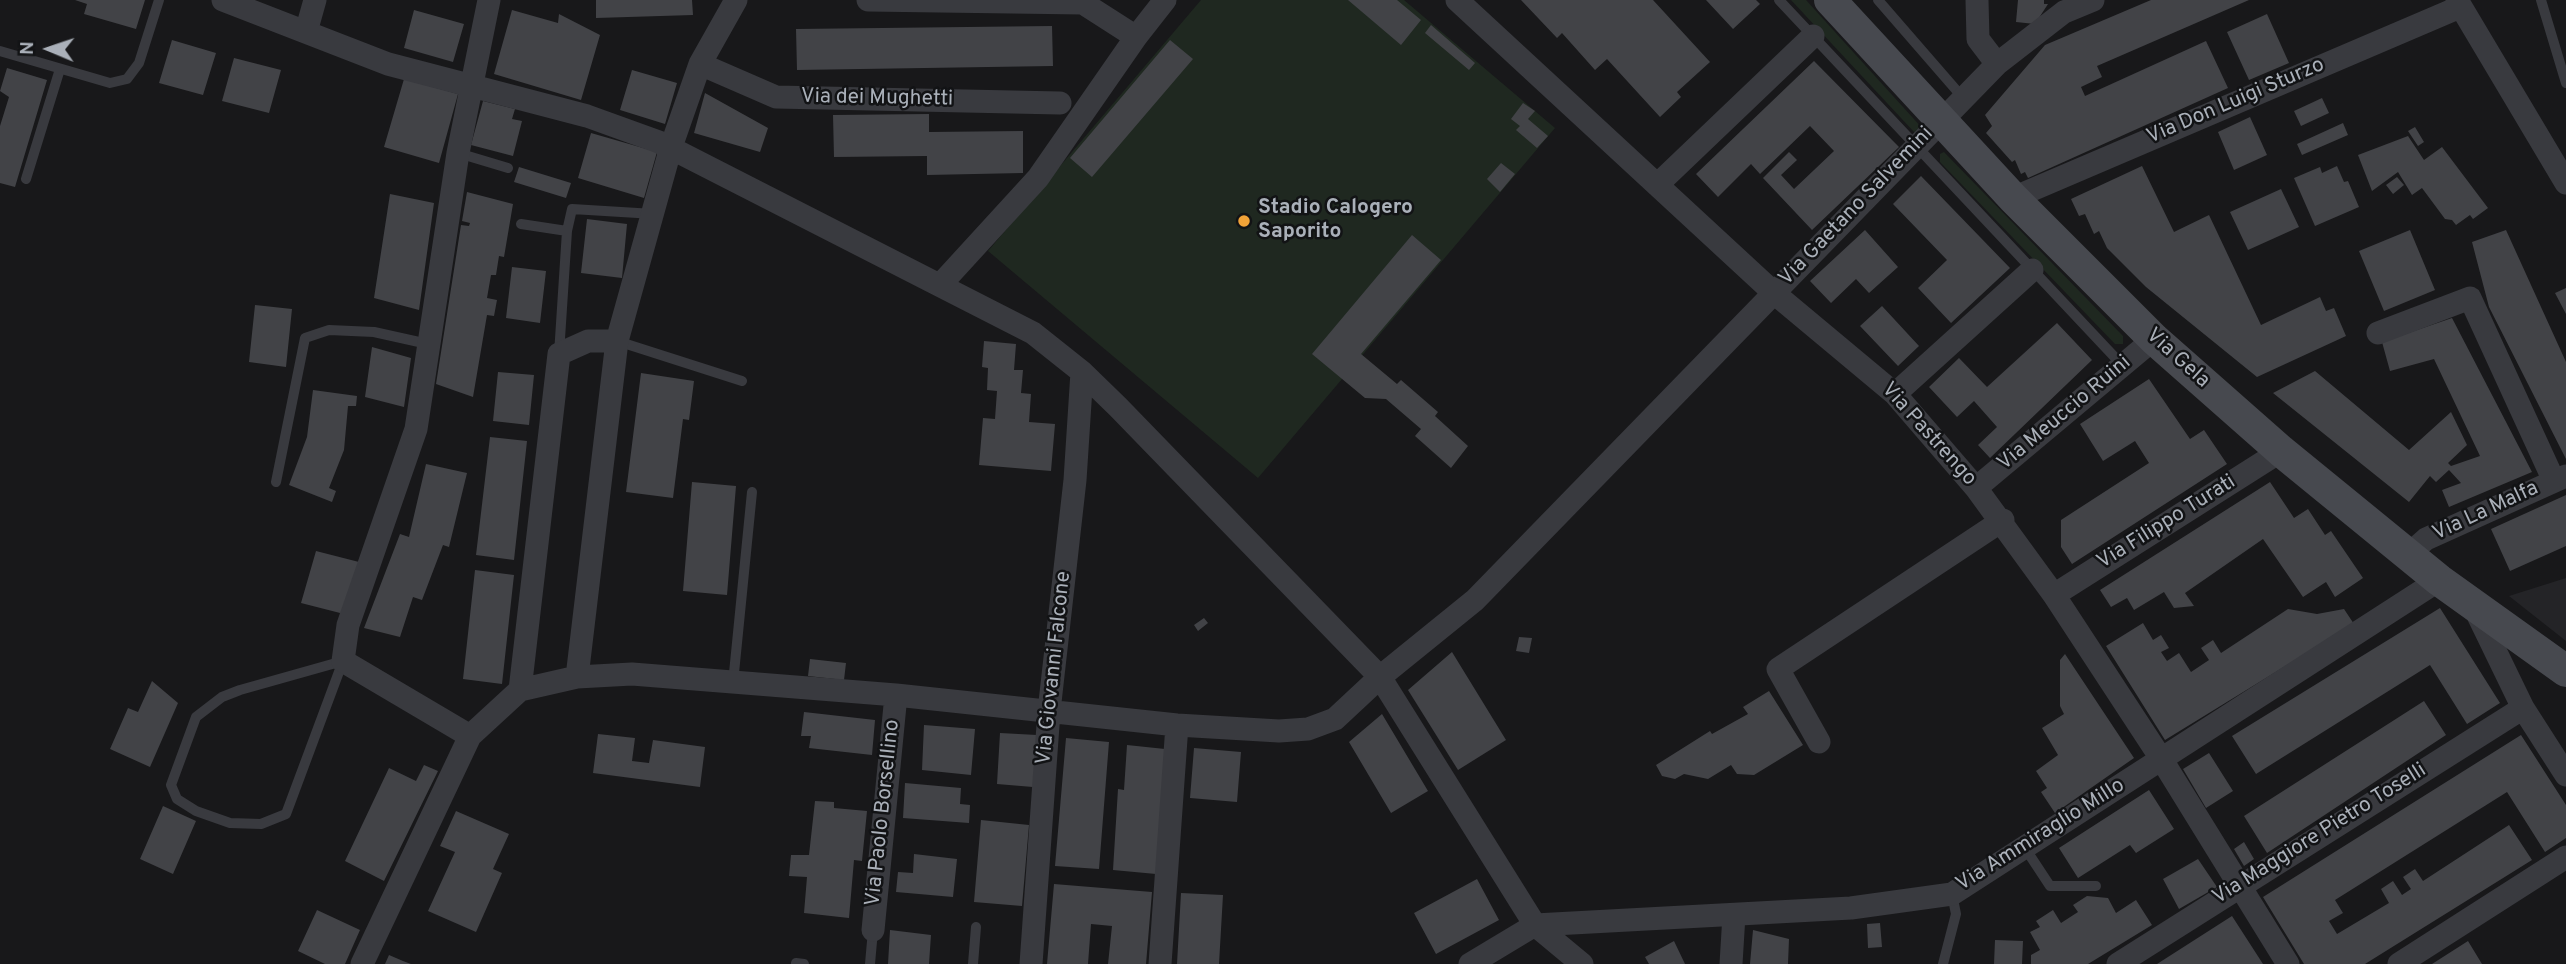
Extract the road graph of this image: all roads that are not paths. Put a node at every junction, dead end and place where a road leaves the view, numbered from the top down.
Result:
1 (159, 0) edge
2 (223, 0) edge
3 (316, 0) edge
4 (489, 0) edge
5 (736, 0) edge
6 (868, 0) edge
7 (1166, 0) edge
8 (1457, 0) edge
9 (1779, 0) edge
10 (1830, 0) edge
11 (1878, 0) edge
12 (1977, 0) edge
13 (2093, 0) edge
14 (2540, 0) edge
15 (2459, 3) edge
16 (2066, 6) edge
17 (306, 32) junction
18 (1813, 36) junction
19 (1136, 37) junction
20 (0, 51) edge
21 (700, 64) junction
22 (1997, 64) junction
23 (60, 69) junction
24 (2566, 83) edge
25 (471, 84) junction
26 (1964, 100) junction
27 (1060, 103) dead end
28 (1941, 122) junction
29 (671, 147) junction
30 (1916, 148) junction
31 (458, 153) junction
32 (508, 168) dead end
33 (26, 179) dead end
34 (2566, 183) edge
35 (1657, 185) junction
36 (2013, 198) junction
37 (654, 214) junction
38 (522, 225) dead end
39 (567, 231) junction
40 (2032, 270) junction
41 (941, 284) junction
42 (1774, 293) junction
43 (2378, 333) dead end
44 (2154, 339) junction
45 (617, 341) junction
46 (428, 344) junction
47 (559, 354) junction
48 (2123, 366) junction
49 (1082, 372) junction
50 (742, 382) dead end
51 (1895, 394) junction
52 (2281, 451) junction
53 (2560, 478) edge
54 (276, 482) dead end
55 (1976, 488) junction
56 (752, 492) dead end
57 (2003, 520) junction
58 (2409, 554) junction
59 (2439, 580) junction
60 (2054, 595) junction
61 (2471, 601) junction
62 (343, 661) junction
63 (2566, 671) edge
64 (577, 677) junction
65 (1380, 677) junction
66 (733, 683) junction
67 (520, 690) junction
68 (896, 695) junction
69 (2523, 708) junction
70 (1049, 711) junction
71 (1177, 725) junction
72 (470, 736) junction
73 (1819, 742) dead end
74 (2162, 760) junction
75 (2566, 775) edge
76 (2023, 845) junction
77 (2566, 858) edge
78 (2241, 885) junction
79 (2096, 886) dead end
80 (1952, 894) junction
81 (1734, 915) junction
82 (1535, 925) junction
83 (976, 927) dead end
84 (873, 930) joint
85 (362, 964) edge
86 (870, 964) edge
87 (973, 964) edge
88 (1031, 964) edge
89 (1160, 964) edge
90 (1471, 964) edge
91 (1582, 964) edge
92 (1731, 964) edge
93 (1943, 964) edge
94 (2118, 964) edge
95 (2288, 964) edge
96 (2399, 964) edge

1 - 23 lane
2 - 17 street
3 - 17 street
4 - 25 street
5 - 21 street
6 - 19 street
7 - 19 street
8 - 35 street, Via Pastrengo
9 - 18 lane
10 - 28 main road, Via Gela
11 - 26 lane
12 - 22 street
13 - 16 street, Via Gaetano Salvemini
14 - 24 lane
15 - 34 street
15 - 36 street, Via Don Luigi Sturzo
16 - 22 street, Via Gaetano Salvemini
17 - 25 street
18 - 30 lane
18 - 35 street
19 - 41 street
20 - 23 lane
21 - 27 street, Via dei Mughetti
21 - 29 street
22 - 26 street, Via Gaetano Salvemini
23 - 33 lane
25 - 29 street
25 - 31 street
26 - 28 street, Via Gaetano Salvemini
28 - 30 street, Via Gaetano Salvemini
28 - 36 main road, Via Gela
29 - 37 street
29 - 41 street
30 - 40 lane
30 - 42 street, Via Gaetano Salvemini
31 - 32 lane
31 - 46 street
35 - 42 street, Via Pastrengo
36 - 44 main road, Via Gela
37 - 39 lane
37 - 45 street
38 - 39 lane
39 - 47 lane
40 - 48 lane
40 - 51 street
41 - 49 street
42 - 51 street, Via Pastrengo
42 - 65 street, Via Gaetano Salvemini
43 - 53 street
44 - 48 street, Via Meuccio Ruini
44 - 52 main road, Via Gela
45 - 47 street
45 - 50 lane
45 - 64 street
46 - 54 lane
46 - 62 street
47 - 67 street
48 - 55 street, Via Meuccio Ruini
49 - 65 street
49 - 70 street, Via Giovanni Falcone
51 - 55 street, Via Pastrengo
52 - 58 main road, Via Gela
52 - 60 street, Via Filippo Turati
53 - 58 street, Via La Malfa
55 - 57 street, Via Pastrengo
56 - 66 lane
57 - 60 street, Via Pastrengo
57 - 73 street
58 - 59 main road, Via Gela
59 - 61 main road, Via Gela
59 - 74 street, Via Ammiraglio Millo
60 - 74 street, Via Pastrengo
61 - 63 main road, Via Gela
61 - 69 street
62 - 62 lane
62 - 72 street
64 - 66 street, Via Gaetano Salvemini
64 - 67 street, Via Gaetano Salvemini
65 - 71 street, Via Gaetano Salvemini
65 - 82 street
66 - 68 street, Via Gaetano Salvemini
67 - 72 street
68 - 70 street, Via Gaetano Salvemini
68 - 84 street, Via Paolo Borsellino
69 - 75 street
69 - 78 street, Via Maggiore Pietro Toselli
70 - 71 street, Via Gaetano Salvemini
70 - 88 street, Via Giovanni Falcone
71 - 89 street
72 - 85 street
74 - 76 street, Via Ammiraglio Millo
74 - 78 street, Via Pastrengo
76 - 79 lane
76 - 80 street, Via Ammiraglio Millo
77 - 96 street
78 - 94 street, Via Maggiore Pietro Toselli
78 - 95 street, Via Pastrengo
80 - 81 street, Via Ammiraglio Millo
80 - 93 lane
81 - 82 street, Via Ammiraglio Millo
81 - 92 street
82 - 90 street, Via Ammiraglio Millo
82 - 91 street
83 - 87 lane
84 - 86 lane

